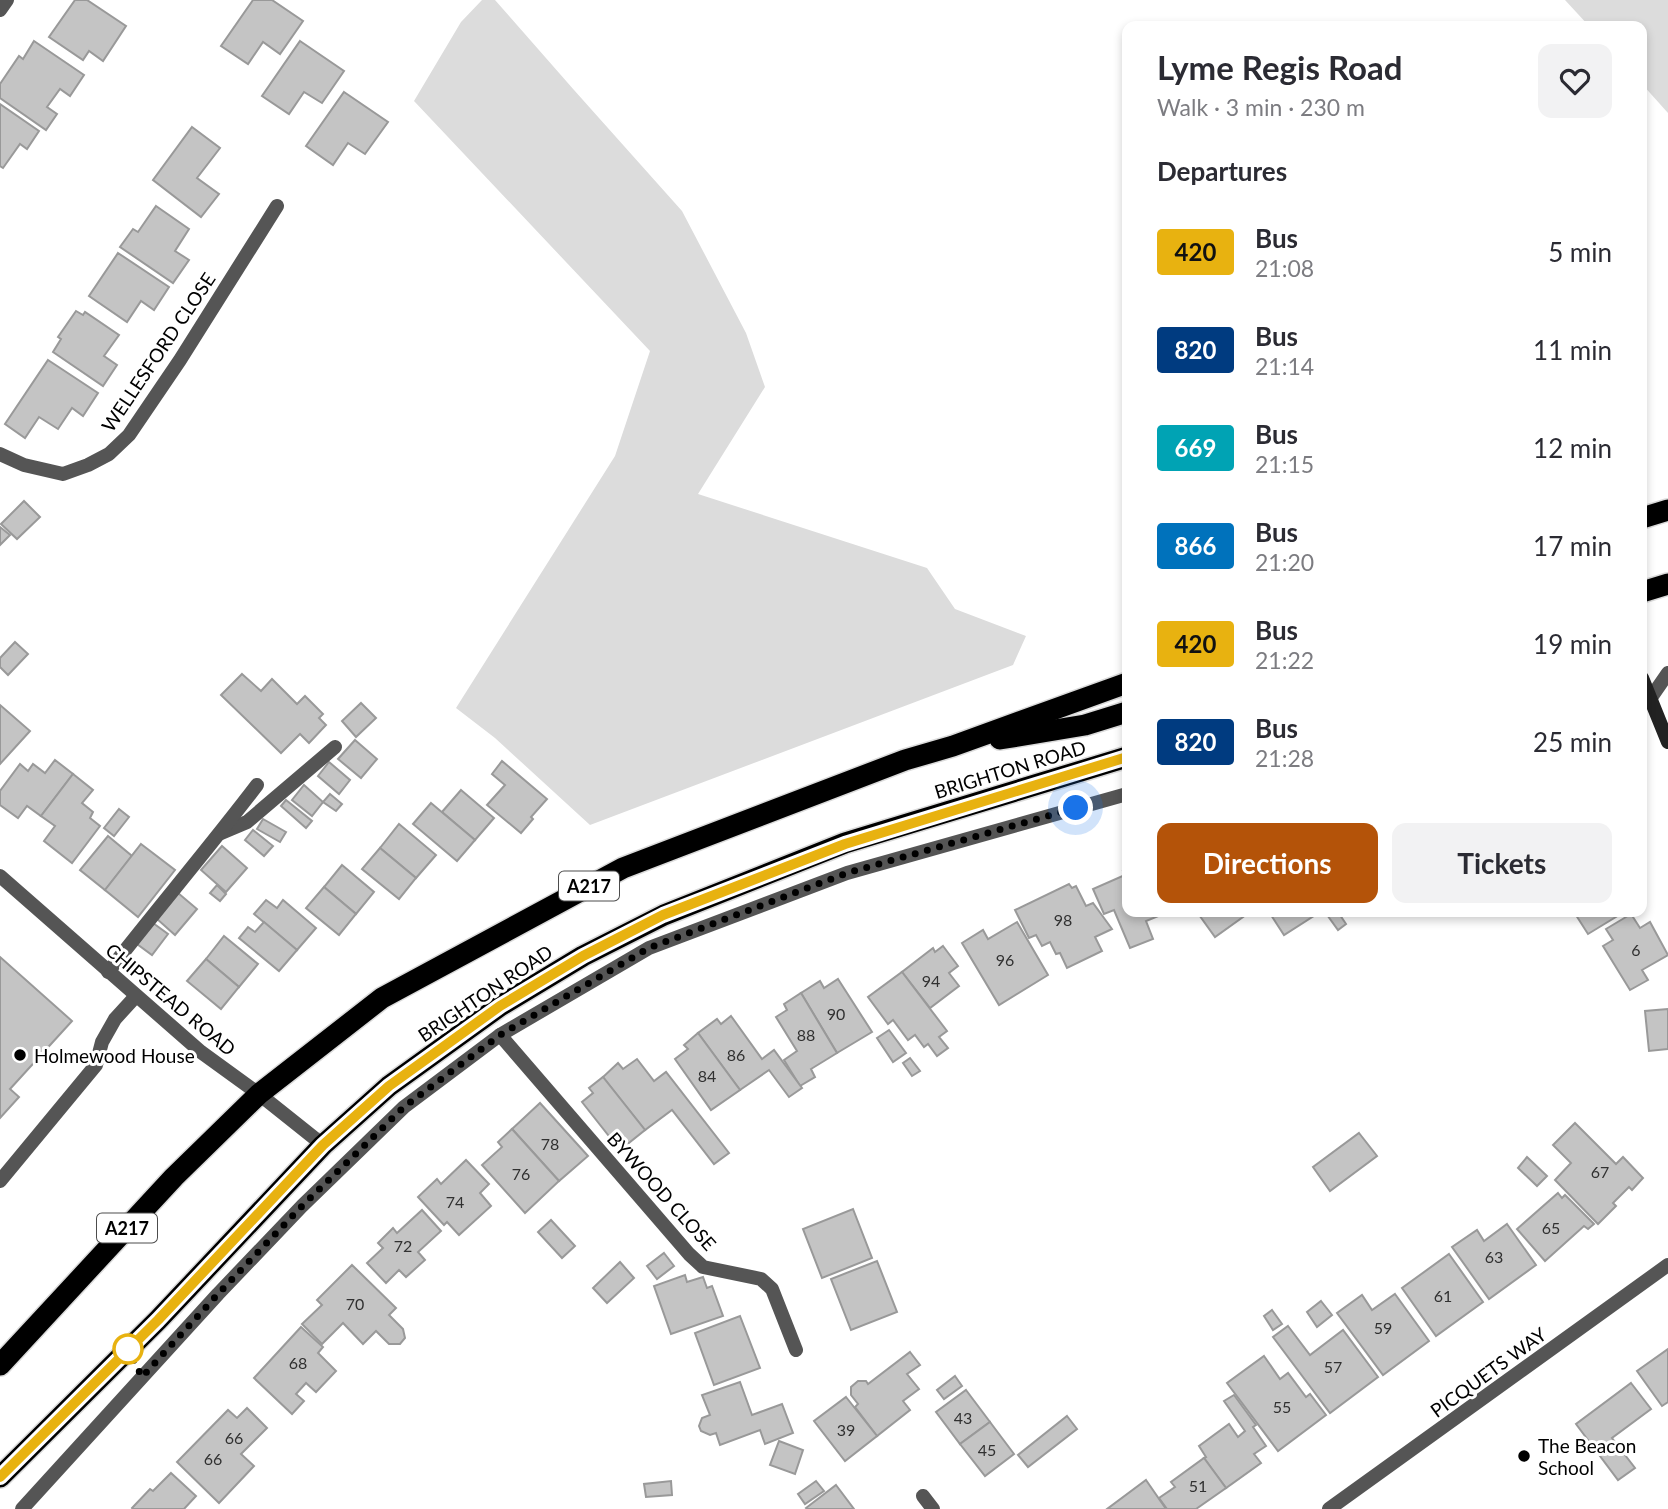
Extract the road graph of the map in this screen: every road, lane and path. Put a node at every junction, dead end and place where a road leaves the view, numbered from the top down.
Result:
1 (7, 0) edge
2 (0, 10) edge
3 (277, 206) dead end
4 (0, 454) edge
5 (1668, 510) edge
6 (1647, 516) edge
7 (1668, 584) edge
8 (1647, 590) edge
9 (1668, 673) edge
10 (1122, 685) edge
11 (1647, 698) edge
12 (1647, 701) edge
13 (1122, 714) edge
14 (1668, 742) edge
15 (953, 746) junction
16 (335, 747) dead end
17 (1122, 759) edge
18 (257, 785) dead end
19 (1122, 795) edge
20 (220, 834) junction
21 (0, 876) edge
22 (108, 972) junction
23 (136, 996) junction
24 (500, 1035) junction
25 (259, 1094) junction
26 (323, 1145) junction
27 (0, 1181) edge
28 (1668, 1265) edge
29 (796, 1350) dead end
30 (0, 1365) edge
31 (0, 1477) edge
32 (923, 1496) dead end
33 (22, 1509) edge
34 (933, 1509) edge
35 (1329, 1509) edge

1 - 2 street
3 - 4 street, WELLESFORD CLOSE
5 - 6 highway
7 - 8 highway
9 - 11 street
10 - 15 highway, BRIGHTON ROAD / A217
12 - 14 main road
13 - 15 highway
15 - 25 highway, BRIGHTON ROAD / A217
16 - 20 street
17 - 26 highway, BRIGHTON ROAD
18 - 20 street
19 - 24 street
20 - 22 street
21 - 22 street, CHIPSTEAD ROAD
22 - 23 street, CHIPSTEAD ROAD
23 - 25 street, CHIPSTEAD ROAD
23 - 27 street
24 - 29 street, BYWOOD CLOSE
24 - 33 street
25 - 26 street, CHIPSTEAD ROAD
25 - 30 highway, BRIGHTON ROAD / A217
26 - 31 highway, BRIGHTON ROAD
28 - 35 street, PICQUETS WAY
32 - 34 street

